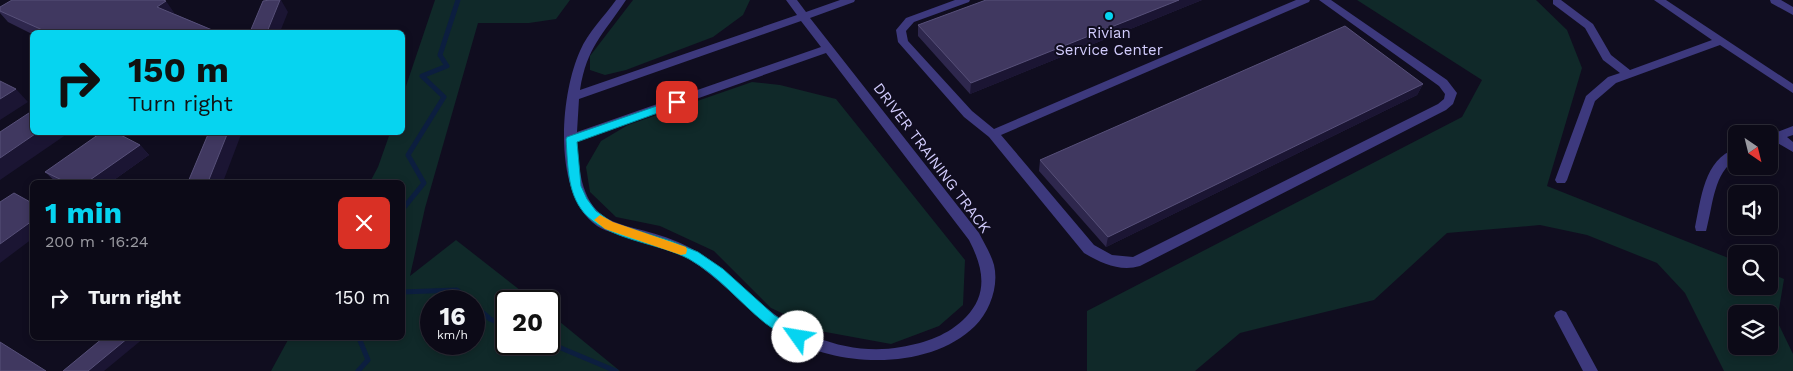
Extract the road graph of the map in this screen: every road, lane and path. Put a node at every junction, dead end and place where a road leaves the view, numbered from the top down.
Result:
1 (621, 0) edge
2 (791, 0) edge
3 (850, 0) edge
4 (965, 0) edge
5 (1305, 0) edge
6 (1324, 0) edge
7 (1659, 0) edge
8 (1775, 1) edge
9 (1556, 2) dead end
10 (1793, 12) edge
11 (804, 16) junction
12 (1721, 41) junction
13 (828, 48) junction
14 (1628, 74) junction
15 (1793, 89) edge
16 (573, 97) junction
17 (1793, 130) edge
18 (993, 134) junction
19 (1778, 136) edge
20 (571, 139) junction
21 (1778, 140) edge
22 (1793, 148) edge
23 (1728, 157) edge
24 (1561, 180) dead end
25 (1701, 227) dead end
26 (1561, 316) dead end
27 (1591, 371) edge

1 - 16 street, DRIVER TRAINING TRACK
2 - 11 street, DRIVER TRAINING TRACK
3 - 11 street
4 - 18 street
5 - 18 street
6 - 18 street
7 - 12 street
8 - 10 street
9 - 14 street
11 - 13 street, DRIVER TRAINING TRACK
11 - 16 street
12 - 14 street
12 - 15 street
13 - 20 street
13 - 20 street, DRIVER TRAINING TRACK
14 - 24 street
16 - 20 street, DRIVER TRAINING TRACK
17 - 19 street
21 - 22 street
23 - 25 street
26 - 27 street

